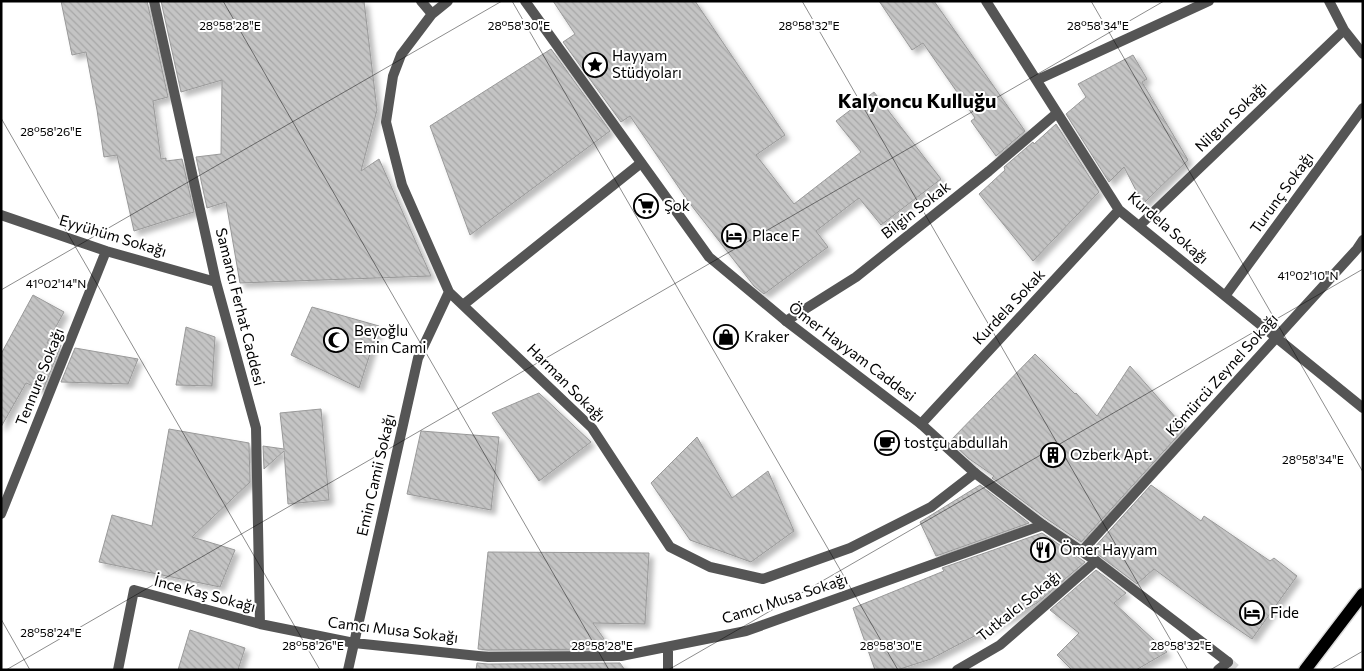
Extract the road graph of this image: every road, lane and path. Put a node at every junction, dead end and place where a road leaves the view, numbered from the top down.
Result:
1 (154, 1) edge
2 (421, 1) edge
3 (448, 1) edge
4 (525, 1) edge
5 (986, 1) edge
6 (1209, 1) edge
7 (1329, 1) edge
8 (432, 14) junction
9 (1344, 30) junction
10 (1363, 54) edge
11 (1037, 80) junction
12 (1363, 108) edge
13 (1057, 113) junction
14 (641, 163) junction
15 (1119, 210) junction
16 (1, 215) edge
17 (1140, 226) junction
18 (1363, 240) edge
19 (106, 251) junction
20 (216, 282) junction
21 (449, 292) junction
22 (1225, 296) junction
23 (463, 305) junction
24 (786, 321) junction
25 (1276, 338) junction
26 (1363, 408) edge
27 (921, 424) junction
28 (975, 472) junction
29 (4, 497) edge
30 (1, 514) edge
31 (1043, 525) junction
32 (1082, 551) junction
33 (1096, 561) junction
34 (1363, 594) edge
35 (260, 624) junction
36 (354, 643) junction
37 (668, 647) junction
38 (118, 670) edge
39 (348, 670) edge
40 (668, 670) edge
41 (957, 670) edge
42 (1218, 670) edge
43 (1305, 670) edge

1 - 20 street, Samancı Ferhat Caddesi
2 - 8 street
3 - 8 street, Harman Sokağı
4 - 14 street, Ömer Hayyam Caddesi
5 - 11 street, Kurdela Sokağı
6 - 11 street
7 - 9 street
8 - 21 street, Harman Sokağı
9 - 10 street
9 - 17 street, Nilgun Sokağı
11 - 13 street, Kurdela Sokağı
12 - 22 street, Turunç Sokağı
13 - 15 street, Kurdela Sokağı
13 - 24 street, Bilgin Sokak
14 - 23 street
14 - 24 street, Ömer Hayyam Caddesi
15 - 17 street, Kurdela Sokağı
15 - 27 street, Kurdela Sokak
16 - 19 street, Eyyühüm Sokağı
17 - 22 street, Kurdela Sokağı
18 - 25 street, Kömürcü Zeynel Sokağı
19 - 20 street, Eyyühüm Sokağı
19 - 29 street, Tennure Sokağı
20 - 35 street, Samancı Ferhat Caddesi
21 - 23 street, Harman Sokağı
21 - 36 street, Emin Camii Sokağı
22 - 25 street, Kurdela Sokağı
23 - 28 street, Harman Sokağı
24 - 27 street, Ömer Hayyam Caddesi
25 - 26 street, Kurdela Sokağı
25 - 32 street, Kömürcü Zeynel Sokağı
27 - 28 street, Ömer Hayyam Caddesi
28 - 31 street, Ömer Hayyam Caddesi
29 - 30 street, Tennure Sokağı
31 - 32 street, Ömer Hayyam Caddesi
31 - 37 street, Camcı Musa Sokağı
32 - 33 street, Ömer Hayyam Caddesi
33 - 41 street, Tutkalcı Sokağı
33 - 42 street, Ömer Hayyam Caddesi
34 - 43 main road
35 - 36 street, Camcı Musa Sokağı
35 - 38 street, İnce Kaş Sokağı
36 - 37 street, Camcı Musa Sokağı
36 - 39 street, Emin Camii Sokağı
37 - 40 street

